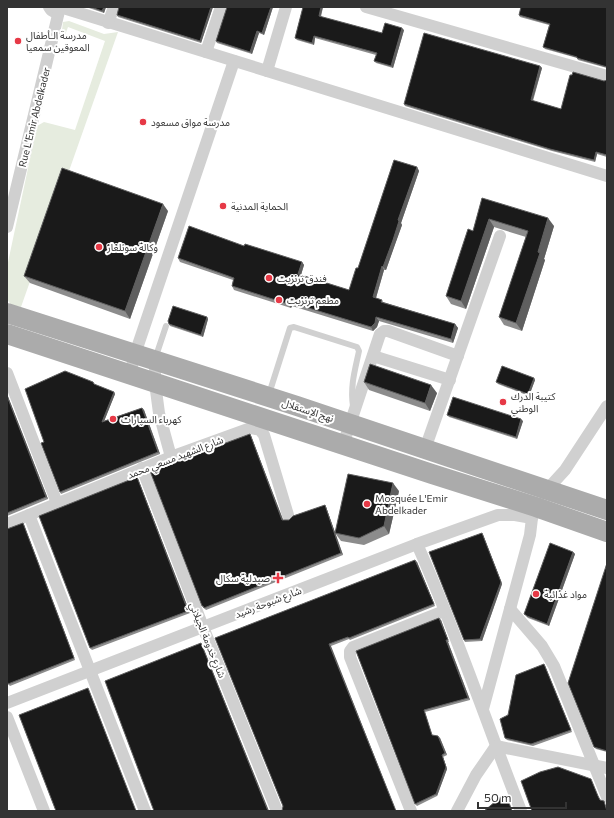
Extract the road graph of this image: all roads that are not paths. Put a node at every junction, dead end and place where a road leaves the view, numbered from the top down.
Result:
1 (114, 7) edge
2 (221, 7) edge
3 (286, 7) edge
4 (366, 7) edge
5 (57, 9) edge
6 (108, 23) junction
7 (206, 52) junction
8 (234, 61) junction
9 (267, 71) junction
10 (607, 76) edge
11 (607, 176) edge
12 (7, 227) edge
13 (500, 236) dead end
14 (7, 313) edge
15 (166, 326) dead end
16 (7, 334) edge
17 (135, 354) junction
18 (373, 356) junction
19 (458, 356) junction
20 (155, 360) junction
21 (7, 373) edge
22 (130, 374) junction
23 (450, 380) junction
24 (155, 383) junction
25 (268, 396) junction
26 (607, 406) edge
27 (352, 418) junction
28 (343, 445) junction
29 (425, 449) junction
30 (171, 456) junction
31 (142, 468) junction
32 (546, 490) junction
33 (58, 503) junction
34 (607, 510) edge
35 (534, 513) junction
36 (29, 515) junction
37 (288, 515) dead end
38 (7, 524) edge
39 (607, 532) edge
40 (417, 544) junction
41 (510, 609) junction
42 (444, 611) junction
43 (203, 627) junction
44 (90, 671) junction
45 (7, 703) edge
46 (483, 709) junction
47 (7, 717) edge
48 (496, 746) junction
49 (595, 766) junction
50 (607, 768) edge
51 (607, 796) edge
52 (44, 811) edge
53 (144, 811) edge
54 (277, 811) edge
55 (411, 811) edge
56 (457, 811) edge
57 (521, 811) edge

1 - 6 street
2 - 7 street
3 - 9 street
4 - 10 street
5 - 6 street
5 - 12 street, Rue L'Emir Abdelkader
6 - 7 street
7 - 8 street
8 - 9 street
8 - 17 street
9 - 11 street
13 - 19 street
14 - 17 main road, نهج الإستقلال
15 - 20 lane
16 - 22 main road
17 - 20 main road, نهج الإستقلال
17 - 22 street
18 - 19 street
18 - 23 street
18 - 27 street
19 - 23 street
20 - 24 street
20 - 25 main road, نهج الإستقلال
21 - 33 street
22 - 24 main road
23 - 29 street
24 - 28 main road
24 - 30 street
25 - 27 main road, نهج الإستقلال
25 - 27 lane
26 - 32 street
27 - 28 street
27 - 29 main road, نهج الإستقلال
28 - 35 main road
29 - 32 main road, نهج الإستقلال
30 - 31 street, شارع الشهيد مسعي محمد
30 - 37 street, شارع الشهيد مسعي محمد
31 - 33 street, شارع الشهيد مسعي محمد
31 - 43 street, شارع خدومة الجيلاني
32 - 34 main road, نهج الإستقلال
32 - 35 street
33 - 36 street, شارع الشهيد مسعي محمد
35 - 39 main road
35 - 40 street, شارع شبوحة رشيد
35 - 41 street
36 - 38 street, شارع الشهيد مسعي محمد
36 - 44 street
40 - 42 street
40 - 43 street, شارع شبوحة رشيد
41 - 46 street
41 - 49 street
42 - 46 street
42 - 55 street
43 - 44 street, شارع شبوحة رشيد
43 - 54 street, شارع خدومة الجيلاني
44 - 45 street, شارع شبوحة رشيد
44 - 53 street
46 - 48 street
47 - 52 street
48 - 49 street
48 - 56 street
48 - 57 street
49 - 50 street
49 - 51 street

